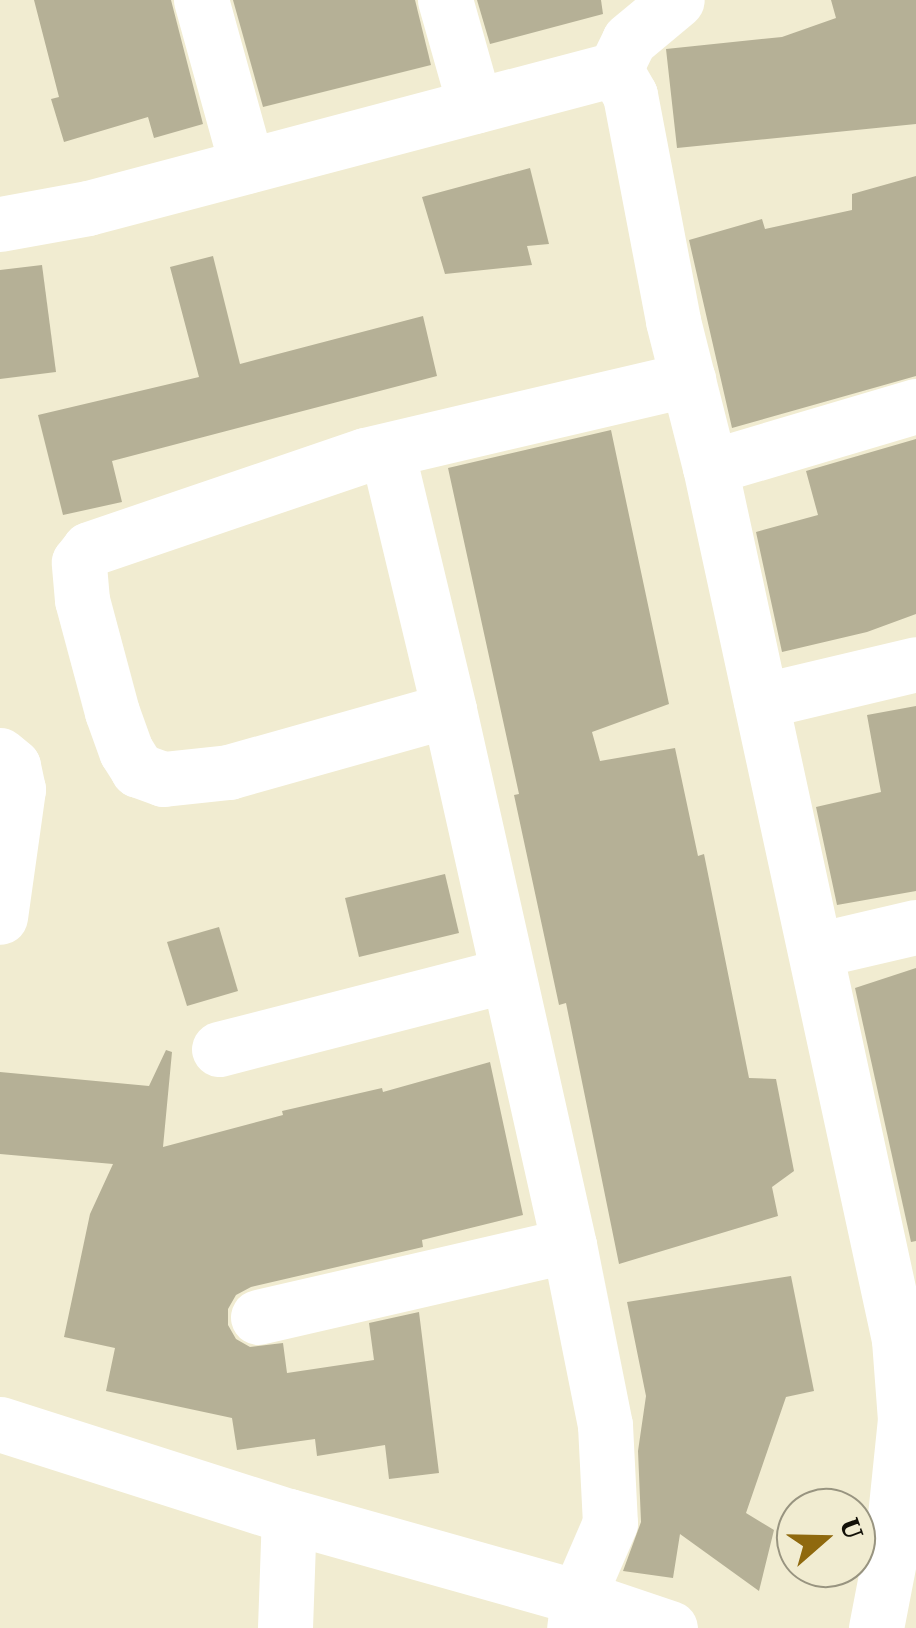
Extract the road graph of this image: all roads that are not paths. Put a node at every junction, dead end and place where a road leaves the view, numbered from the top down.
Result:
1 (201, 0) edge
2 (444, 0) edge
3 (677, 0) edge
4 (615, 68) junction
5 (475, 106) junction
6 (247, 166) junction
7 (3, 214) edge
8 (688, 379) junction
9 (916, 406) edge
10 (388, 451) junction
11 (710, 466) junction
12 (916, 664) edge
13 (761, 700) junction
14 (449, 710) junction
15 (0, 755) edge
16 (0, 917) edge
17 (916, 927) edge
18 (817, 950) junction
19 (507, 975) junction
20 (219, 1049) dead end
21 (896, 1234) edge
22 (569, 1244) junction
23 (258, 1317) dead end
24 (0, 1424) edge
25 (290, 1516) junction
26 (576, 1612) edge
27 (285, 1628) edge
28 (670, 1628) edge
29 (876, 1628) edge

1 - 6 street
2 - 5 street
3 - 4 street
4 - 5 street
4 - 8 street
5 - 6 street
6 - 7 street
8 - 10 street
8 - 11 street
9 - 11 street
10 - 14 street
10 - 14 street
11 - 13 street
12 - 13 street
13 - 18 street
14 - 19 street
15 - 16 street
17 - 18 street
18 - 21 street
19 - 20 street
19 - 22 street
21 - 29 street
22 - 23 street
22 - 26 street
24 - 25 street
25 - 26 street
25 - 27 street
26 - 28 street

